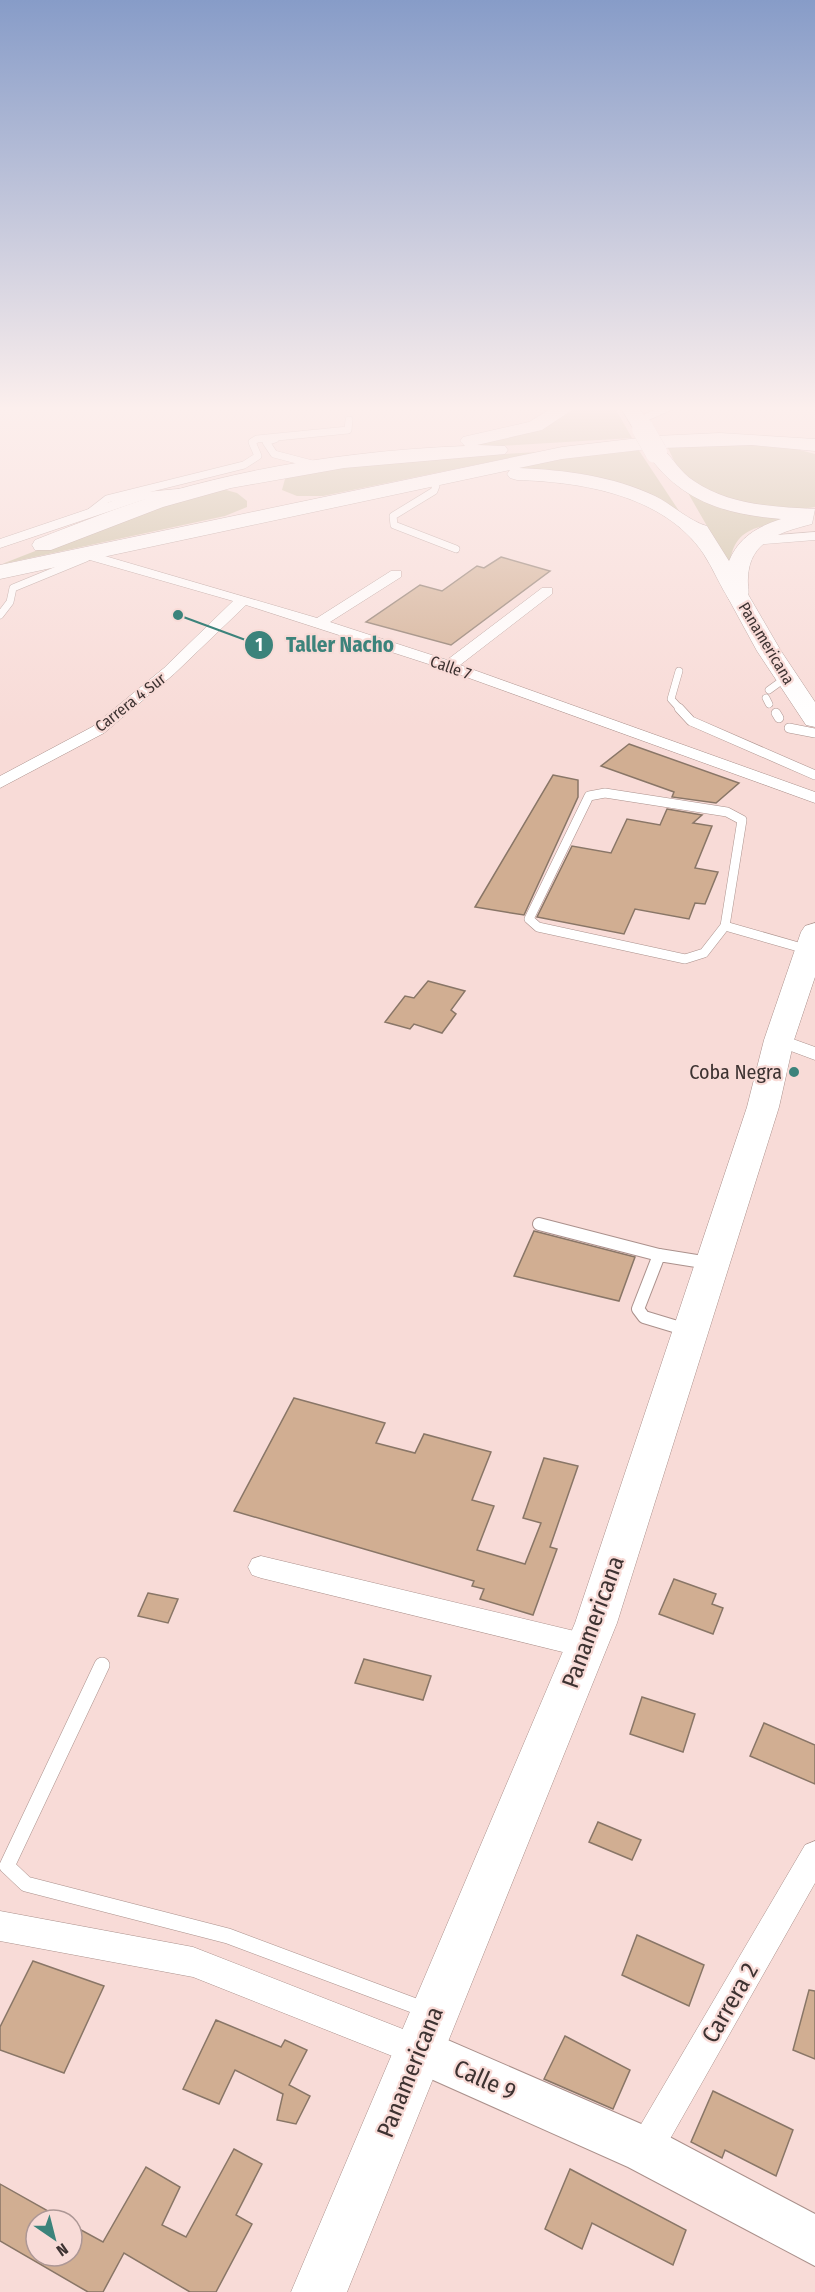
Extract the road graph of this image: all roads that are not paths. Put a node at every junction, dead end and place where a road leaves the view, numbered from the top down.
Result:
1 (83, 515) edge
2 (122, 515) edge
3 (254, 515) edge
4 (270, 515) edge
5 (395, 515) edge
6 (678, 515) edge
7 (692, 515) edge
8 (798, 515) edge
9 (815, 517) edge
10 (246, 520) junction
11 (0, 530) edge
12 (22, 536) junction
13 (815, 536) edge
14 (751, 541) junction
15 (0, 544) edge
16 (456, 549) dead end
17 (711, 549) junction
18 (86, 555) junction
19 (0, 561) edge
20 (0, 572) edge
21 (396, 574) dead end
22 (547, 591) dead end
23 (738, 596) junction
24 (243, 599) junction
25 (0, 615) edge
26 (319, 622) junction
27 (449, 666) junction
28 (679, 671) dead end
29 (815, 720) edge
30 (789, 728) dead end
31 (815, 733) edge
32 (815, 775) edge
33 (0, 783) edge
34 (815, 798) edge
35 (725, 926) junction
36 (812, 941) edge
37 (797, 1047) edge
38 (538, 1224) dead end
39 (659, 1255) junction
40 (712, 1263) junction
41 (690, 1331) junction
42 (261, 1566) dead end
43 (587, 1646) junction
44 (102, 1665) dead end
45 (815, 1856) edge
46 (0, 1926) edge
47 (427, 2032) junction
48 (645, 2150) junction
49 (815, 2241) edge
50 (319, 2292) edge

1 - 12 street
2 - 19 main road
3 - 10 main road
4 - 10 main road
5 - 16 lane
6 - 17 main road
7 - 17 main road, Panamericana
8 - 9 main road
9 - 14 main road
10 - 18 main road
11 - 12 street
12 - 15 street
13 - 14 street
14 - 23 main road, Panamericana
17 - 23 main road, Panamericana
18 - 20 main road
18 - 24 street, Calle 7
18 - 25 lane
21 - 26 street
22 - 27 street
23 - 29 main road, Panamericana
24 - 26 street, Calle 7
24 - 33 street, Carrera 4 Sur
26 - 27 street, Calle 7
27 - 34 street, Calle 7
28 - 32 lane
30 - 31 lane
35 - 35 lane
35 - 36 lane
36 - 37 main road, Panamericana
37 - 40 main road, Panamericana
38 - 39 lane
39 - 40 lane
39 - 41 lane
40 - 41 main road, Panamericana
41 - 43 main road, Panamericana
42 - 43 street
43 - 47 main road, Panamericana
44 - 47 lane
45 - 48 street, Carrera 2
46 - 47 street, Calle 9
47 - 48 street, Calle 9
47 - 50 main road, Panamericana
48 - 49 street, Calle 9

